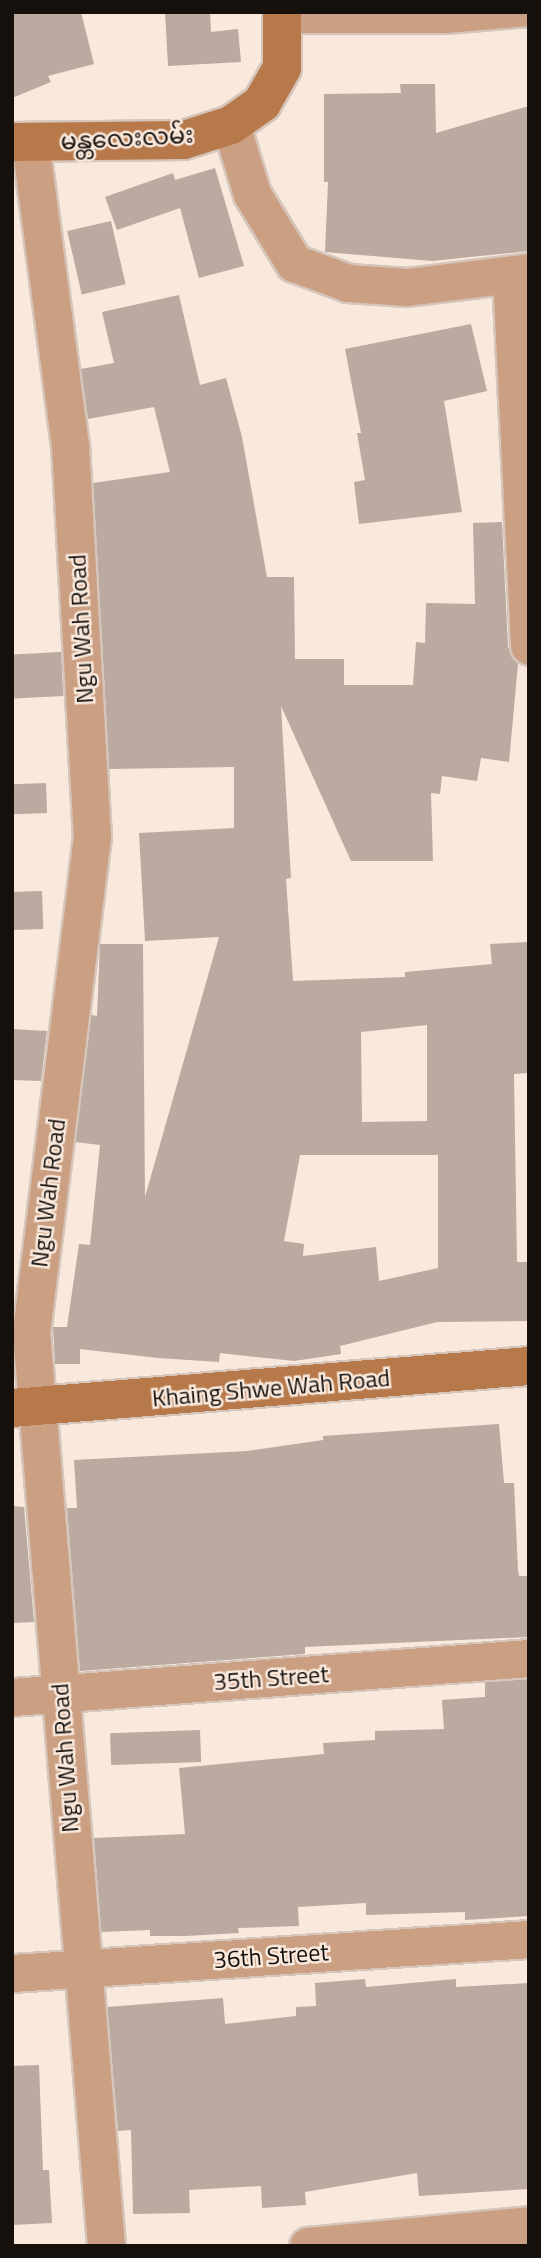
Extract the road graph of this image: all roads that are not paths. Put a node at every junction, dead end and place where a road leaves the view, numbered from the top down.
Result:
1 (529, 16) edge
2 (283, 18) edge
3 (231, 125) junction
4 (21, 142) edge
5 (520, 274) edge
6 (529, 646) edge
7 (529, 1366) edge
8 (24, 1408) edge
9 (529, 1658) edge
10 (61, 1694) junction
11 (12, 1697) edge
12 (529, 1938) edge
13 (81, 1969) junction
14 (12, 1973) edge
15 (529, 2225) edge
16 (106, 2246) edge
17 (307, 2246) edge

1 - 2 lane
2 - 3 street, မန္တလေးလမ်း
3 - 4 street, မန္တလေးလမ်း
3 - 5 street
4 - 8 street, Ngu Wah Road
5 - 6 street
7 - 8 street, Khaing Shwe Wah Road
8 - 10 street, Ngu Wah Road
9 - 10 street, 35th Street
10 - 11 street, 35th Street
10 - 13 street, Ngu Wah Road
12 - 13 street, 36th Street
13 - 14 street, 36th Street
13 - 16 street, Ngu Wah Road
15 - 17 street

